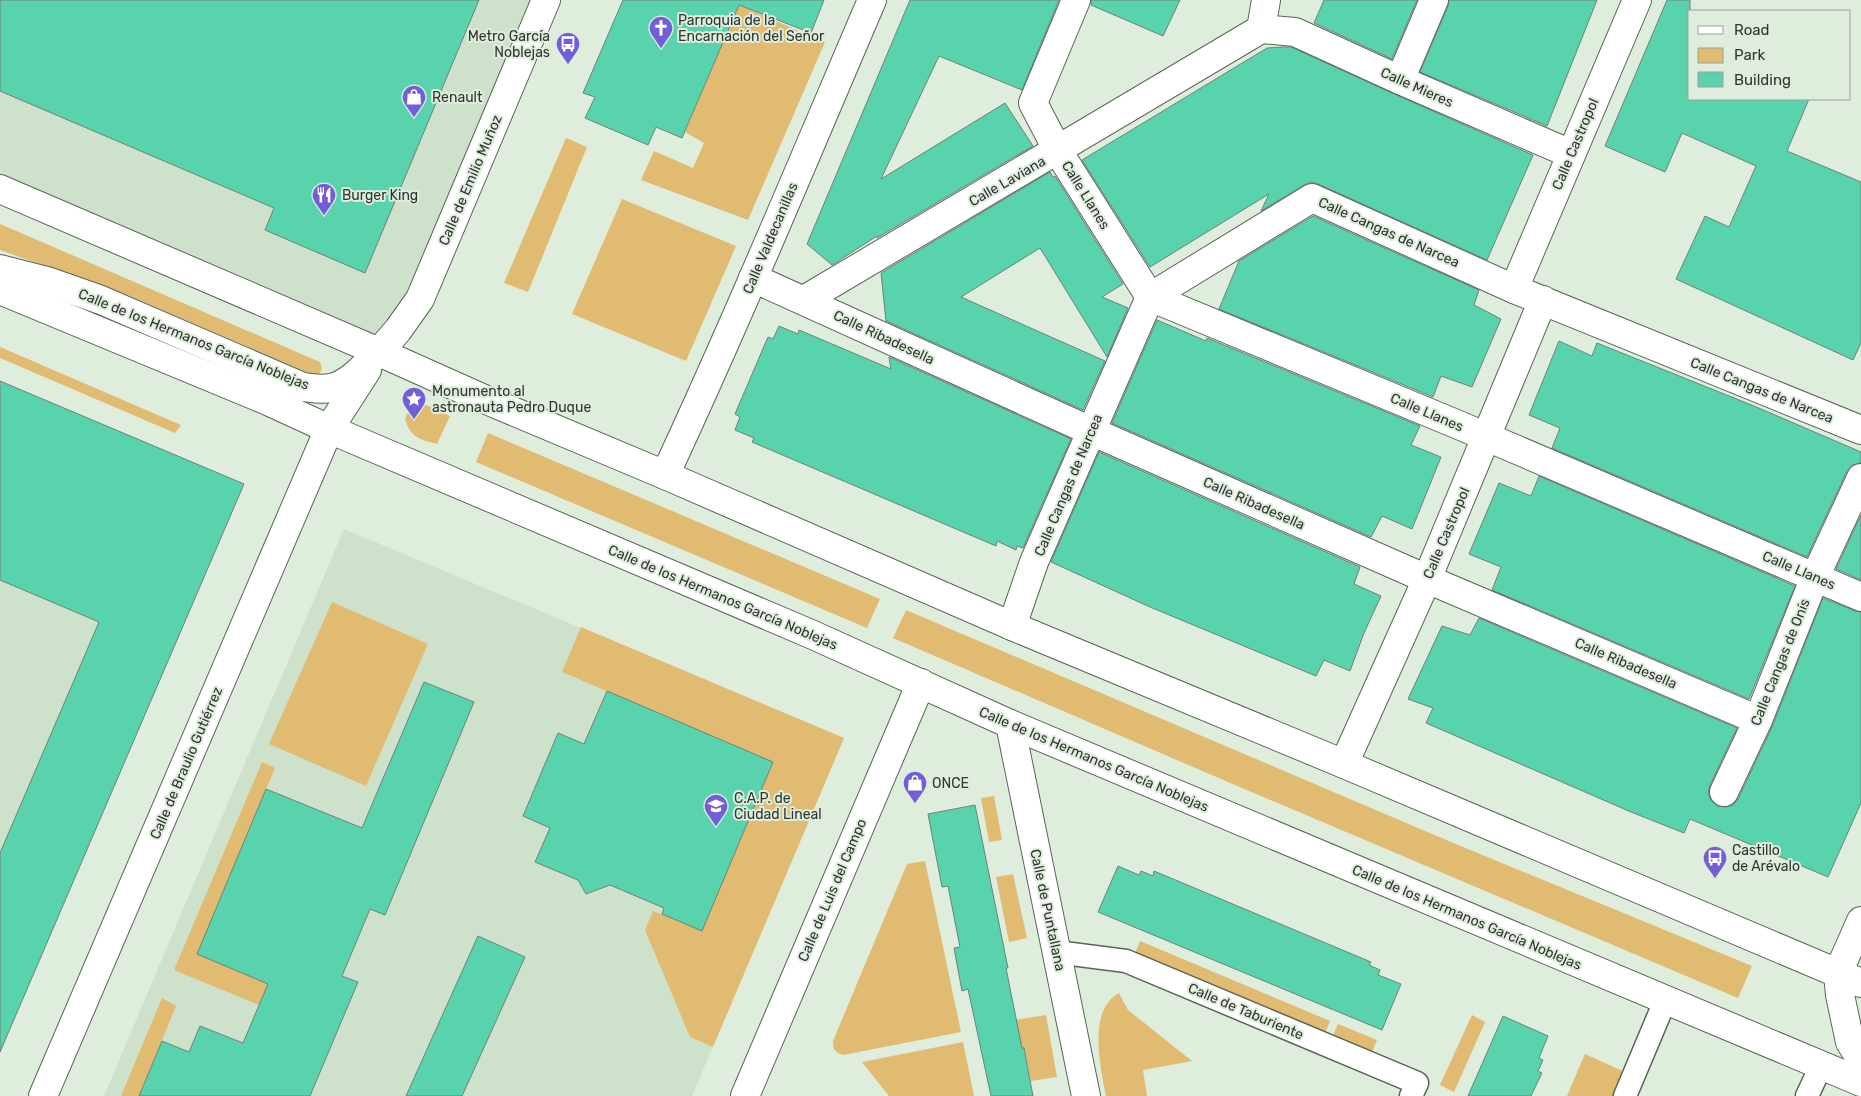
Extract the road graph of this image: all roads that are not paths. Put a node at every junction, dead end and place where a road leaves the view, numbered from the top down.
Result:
1 (546, 0) edge
2 (872, 0) edge
3 (1076, 0) edge
4 (1266, 0) edge
5 (1434, 0) edge
6 (1637, 0) edge
7 (1261, 29) junction
8 (1400, 80) junction
9 (1058, 151) junction
10 (1571, 154) junction
11 (0, 189) edge
12 (0, 269) edge
13 (753, 278) junction
14 (1514, 289) junction
15 (0, 290) edge
16 (1150, 297) junction
17 (804, 300) junction
18 (1543, 300) junction
19 (379, 352) junction
20 (330, 429) junction
21 (1861, 430) edge
22 (1091, 432) junction
23 (1486, 437) junction
24 (665, 475) junction
25 (1861, 478) edge
26 (1815, 577) junction
27 (1427, 579) junction
28 (1861, 597) edge
29 (1012, 626) junction
30 (921, 684) junction
31 (1758, 720) junction
32 (1010, 724) junction
33 (1344, 764) junction
34 (1724, 792) dead end
35 (1861, 922) edge
36 (1056, 952) junction
37 (1850, 978) edge
38 (1665, 1001) junction
39 (1861, 1060) edge
40 (1821, 1066) junction
41 (1861, 1082) edge
42 (43, 1096) edge
43 (745, 1096) edge
44 (1086, 1096) edge
45 (1411, 1096) edge
46 (1624, 1096) edge
47 (1807, 1096) edge

1 - 19 street, Calle de Emilio Muñoz
2 - 13 street, Calle Valdecanillas
3 - 9 street, Calle Llanes
4 - 7 street
5 - 8 street
6 - 10 street, Calle Castropol
7 - 8 street, Calle Mieres
7 - 9 street, Calle Laviana
8 - 10 street, Calle Mieres
9 - 16 street, Calle Llanes
9 - 17 street, Calle Laviana
10 - 14 street, Calle Castropol
11 - 19 street
12 - 19 street, Calle de los Hermanos García Noblejas
13 - 17 street, Calle Ribadesella
13 - 24 street, Calle Valdecanillas
14 - 16 street, Calle Cangas de Narcea
14 - 18 street, Calle Cangas de Narcea
15 - 20 street, Calle de los Hermanos García Noblejas
16 - 22 street, Calle Cangas de Narcea
16 - 23 street, Calle Llanes
17 - 22 street, Calle Ribadesella
18 - 21 street, Calle Cangas de Narcea
18 - 23 street, Calle Castropol
19 - 20 street
19 - 24 street
20 - 30 street, Calle de los Hermanos García Noblejas
20 - 42 street, Calle de Braulio Gutiérrez
22 - 27 street, Calle Ribadesella
22 - 29 street, Calle Cangas de Narcea
23 - 26 street, Calle Llanes
23 - 27 street, Calle Castropol
24 - 29 street
25 - 26 street, Calle Cangas de Onís
26 - 28 street, Calle Llanes
26 - 31 street, Calle Cangas de Onís
27 - 31 street, Calle Ribadesella
27 - 33 street, Calle Castropol
29 - 33 street
30 - 32 street, Calle de los Hermanos García Noblejas
30 - 43 street, Calle de Luis del Campo
31 - 34 street, Calle Cangas de Onís
32 - 36 street, Calle de Puntallana
32 - 38 street, Calle de los Hermanos García Noblejas
33 - 37 street
35 - 37 street
36 - 44 street, Calle de Puntallana
36 - 45 street, Calle de Taburiente
37 - 39 street
38 - 40 street, Calle de los Hermanos García Noblejas
38 - 46 street
40 - 41 street, Calle de los Hermanos García Noblejas
40 - 47 street

